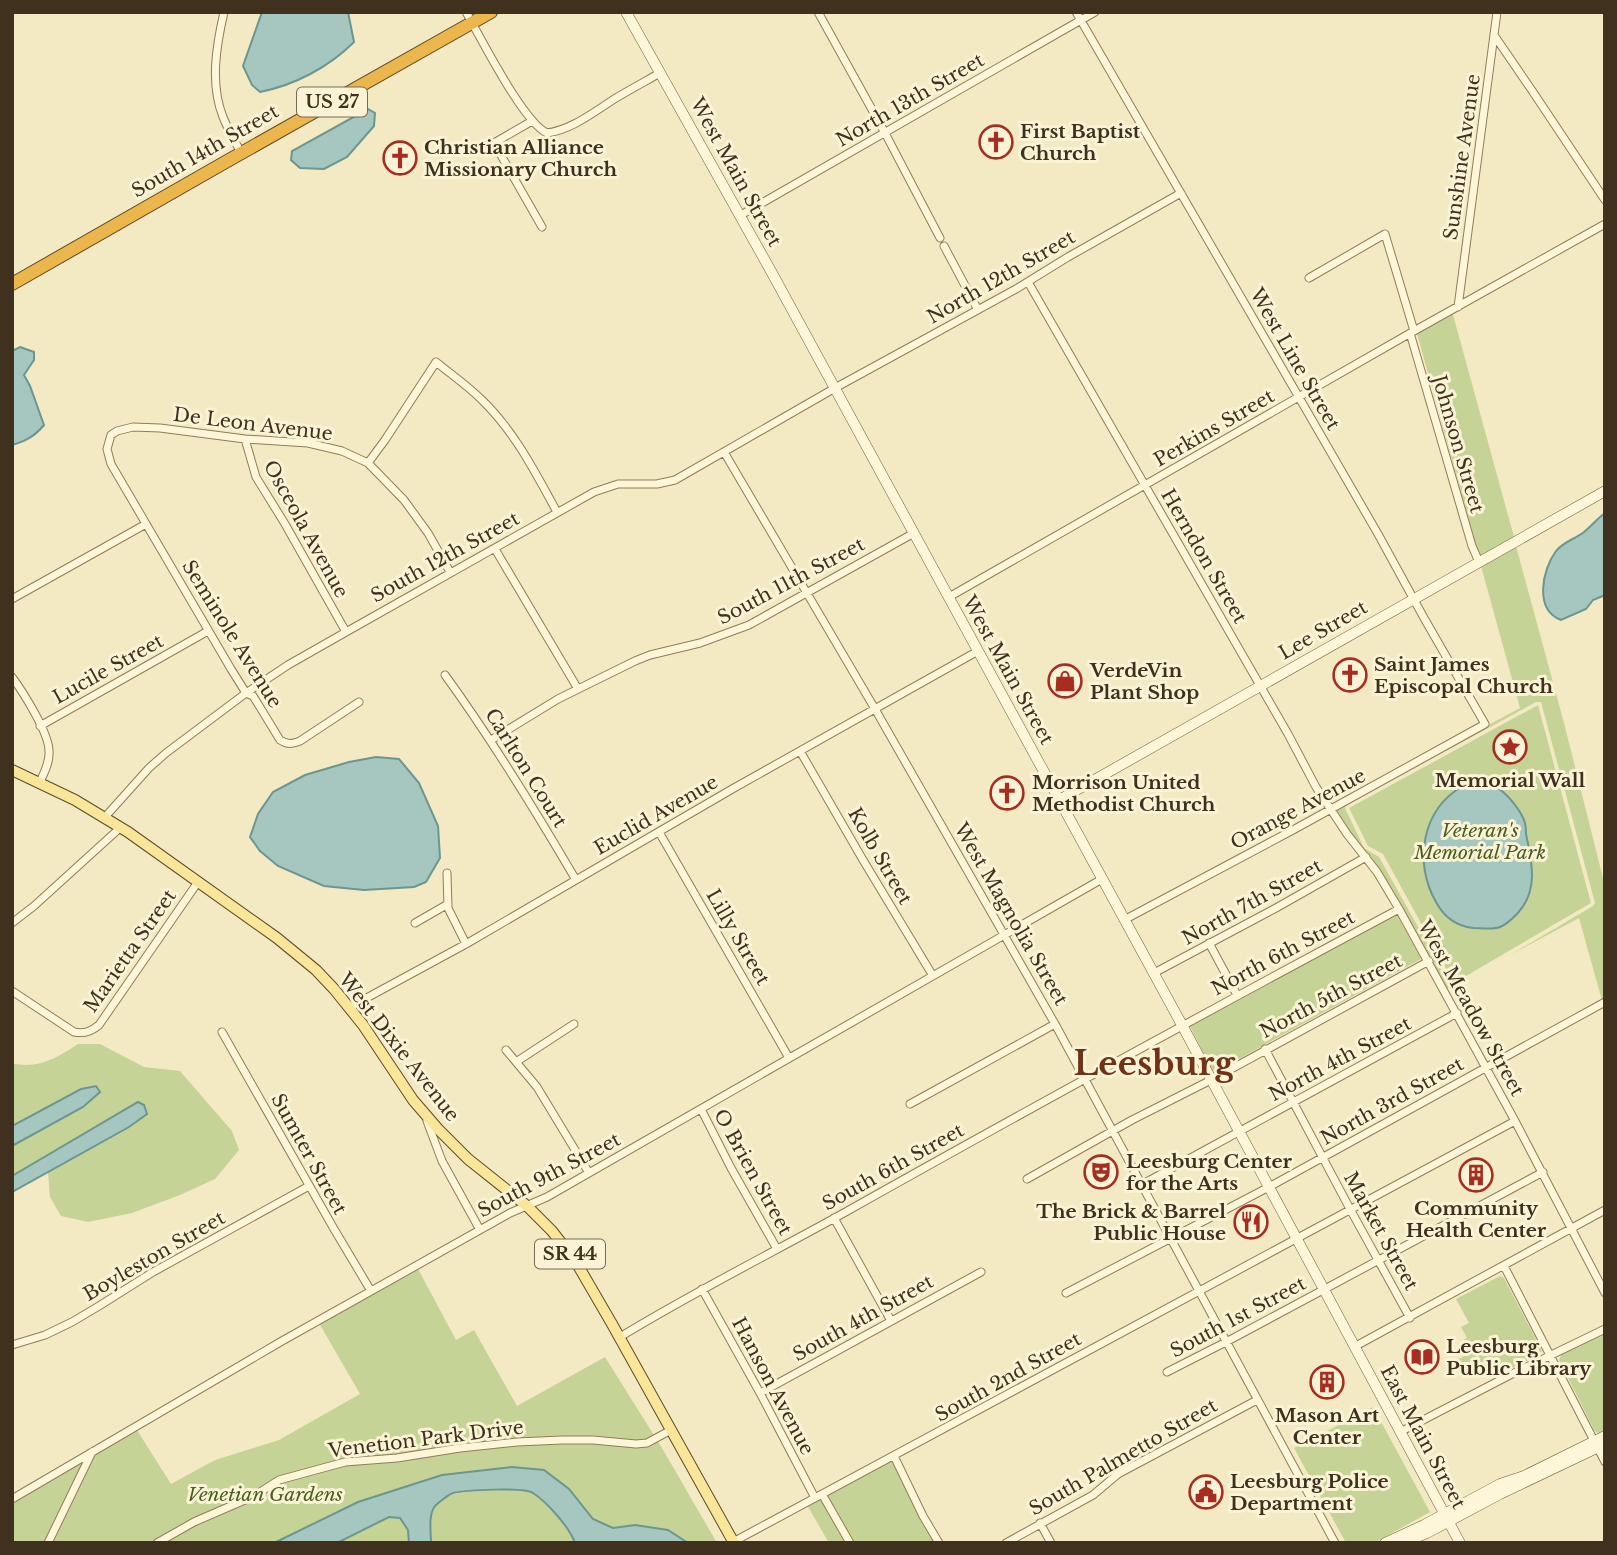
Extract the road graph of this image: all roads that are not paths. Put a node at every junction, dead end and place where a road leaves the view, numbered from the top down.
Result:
1 (224, 12) edge
2 (491, 12) edge
3 (626, 12) edge
4 (818, 12) edge
5 (1076, 12) edge
6 (1095, 12) edge
7 (1491, 12) edge
8 (1496, 16) edge
9 (469, 18) edge
10 (1081, 20) junction
11 (1494, 35) junction
12 (660, 73) junction
13 (532, 121) junction
14 (885, 133) junction
15 (241, 153) junction
16 (1181, 193) junction
17 (1605, 200) edge
18 (741, 215) junction
19 (1605, 224) edge
20 (542, 227) dead end
21 (940, 238) dead end
22 (944, 246) dead end
23 (1308, 278) dead end
24 (1028, 282) junction
25 (12, 284) edge
26 (1458, 307) junction
27 (978, 310) junction
28 (1412, 332) junction
29 (835, 388) junction
30 (1299, 397) junction
31 (245, 439) junction
32 (724, 452) junction
33 (368, 463) junction
34 (111, 465) joint
35 (1145, 486) junction
36 (1605, 491) edge
37 (557, 512) junction
38 (146, 524) junction
39 (914, 533) junction
40 (495, 549) junction
41 (1479, 562) junction
42 (450, 572) junction
43 (807, 593) junction
44 (949, 597) junction
45 (12, 599) edge
46 (1413, 599) junction
47 (208, 631) junction
48 (346, 632) junction
49 (978, 651) junction
50 (445, 675) dead end
51 (12, 677) edge
52 (1261, 686) junction
53 (578, 689) junction
54 (246, 692) junction
55 (359, 702) dead end
56 (874, 709) junction
57 (1484, 723) joint
58 (40, 726) junction
59 (491, 740) junction
60 (800, 751) junction
61 (12, 770) edge
62 (40, 782) junction
63 (1059, 800) junction
64 (1330, 810) junction
65 (106, 817) junction
66 (121, 827) junction
67 (659, 832) junction
68 (1366, 857) junction
69 (447, 873) dead end
70 (1102, 879) junction
71 (576, 880) junction
72 (198, 882) junction
73 (448, 904) junction
74 (1399, 908) junction
75 (1124, 920) junction
76 (12, 923) edge
77 (415, 923) dead end
78 (1005, 935) junction
79 (1209, 943) junction
80 (466, 944) junction
81 (1429, 961) junction
82 (1153, 974) junction
83 (933, 976) junction
84 (12, 991) edge
85 (1237, 995) junction
86 (1605, 1002) edge
87 (350, 1007) junction
88 (1457, 1013) junction
89 (574, 1024) dead end
90 (1055, 1024) junction
91 (1182, 1025) junction
92 (222, 1032) dead end
93 (1265, 1049) junction
94 (506, 1050) dead end
95 (789, 1058) junction
96 (516, 1062) junction
97 (1486, 1067) junction
98 (1084, 1078) junction
99 (1211, 1080) junction
100 (1293, 1102) junction
101 (910, 1104) dead end
102 (701, 1109) junction
103 (425, 1114) junction
104 (1515, 1121) junction
105 (1112, 1131) junction
106 (1239, 1132) junction
107 (1323, 1158) junction
108 (1543, 1172) junction
109 (589, 1173) junction
110 (1027, 1179) dead end
111 (1141, 1185) junction
112 (309, 1186) junction
113 (1269, 1187) junction
114 (527, 1206) junction
115 (1350, 1209) junction
116 (1605, 1210) edge
117 (834, 1218) junction
118 (1572, 1229) junction
119 (480, 1230) junction
120 (1296, 1238) junction
121 (1170, 1239) junction
122 (777, 1249) junction
123 (1378, 1260) junction
124 (1504, 1266) junction
125 (981, 1272) dead end
126 (702, 1289) junction
127 (1324, 1290) junction
128 (371, 1291) junction
129 (1198, 1291) junction
130 (1066, 1293) dead end
131 (1605, 1293) edge
132 (1410, 1318) junction
133 (891, 1321) junction
134 (1605, 1329) edge
135 (620, 1337) junction
136 (1226, 1342) junction
137 (12, 1345) edge
138 (1354, 1347) junction
139 (1550, 1355) junction
140 (1167, 1372) dead end
141 (760, 1393) junction
142 (1257, 1400) junction
143 (671, 1430) junction
144 (1400, 1432) junction
145 (1605, 1436) edge
146 (1599, 1445) edge
147 (93, 1452) junction
148 (894, 1456) junction
149 (1605, 1462) edge
150 (819, 1496) junction
151 (12, 1499) edge
152 (1446, 1518) junction
153 (1040, 1523) junction
154 (734, 1542) edge
155 (48, 1543) edge
156 (157, 1543) edge
157 (850, 1543) edge
158 (939, 1543) edge
159 (1006, 1543) edge
160 (1051, 1543) edge
161 (1335, 1543) edge
162 (1385, 1543) edge
163 (1403, 1543) edge
164 (1460, 1543) edge

1 - 15 street
2 - 9 highway, South 14th Street / US 27
3 - 12 main road, West Main Street
4 - 14 street
5 - 10 street, West Line Street
6 - 10 street, North 13th Street
7 - 8 street
8 - 11 street, Sunshine Avenue
9 - 13 street
9 - 15 highway, South 14th Street / US 27
10 - 14 street, North 13th Street
10 - 16 street, West Line Street
11 - 17 street
11 - 26 street, Sunshine Avenue
12 - 13 street
12 - 18 main road, West Main Street
13 - 20 street
14 - 18 street, North 13th Street
14 - 21 street
15 - 25 highway, South 14th Street / US 27
16 - 24 street, North 12th Street
16 - 30 street, West Line Street
18 - 29 main road, West Main Street
19 - 26 street, Perkins Street
22 - 27 street
23 - 28 street, Johnson Street
24 - 27 street, North 12th Street
24 - 35 street, Herndon Street
26 - 28 street, Perkins Street
27 - 29 street, North 12th Street
28 - 30 street, Perkins Street
28 - 41 street, Johnson Street
29 - 32 street, South 12th Street
29 - 39 main road, West Main Street
30 - 35 street, Perkins Street
30 - 46 street, West Line Street
31 - 33 street, De Leon Avenue
31 - 34 street, De Leon Avenue
31 - 48 street, Osceola Avenue
32 - 37 street, South 12th Street
32 - 43 street, West Magnolia Street
33 - 37 street
33 - 42 street, De Leon Avenue
34 - 38 street, Seminole Avenue
35 - 44 street, Perkins Street
35 - 52 street, Herndon Street
36 - 41 main road, Lee Street
37 - 40 street, South 12th Street
38 - 45 street
38 - 47 street, Seminole Avenue
39 - 43 street, South 11th Street
39 - 44 main road, West Main Street
40 - 42 street, South 12th Street
40 - 53 street
41 - 46 main road, Lee Street
42 - 48 street, South 12th Street
43 - 53 street, South 11th Street
43 - 56 street, West Magnolia Street
44 - 49 main road, West Main Street
46 - 52 main road, Lee Street
46 - 57 street, West Line Street
47 - 54 street, Seminole Avenue
47 - 58 street, Lucile Street
48 - 54 street, South 12th Street
49 - 56 street, Euclid Avenue
49 - 63 main road, West Main Street
50 - 59 street, Carlton Court
51 - 58 street
52 - 63 main road, Lee Street
52 - 64 street, Herndon Street
53 - 59 street, South 11th Street
54 - 55 street, Seminole Avenue
54 - 65 street, South 12th Street
56 - 60 street, Euclid Avenue
56 - 78 street, West Magnolia Street
57 - 64 street, Orange Avenue
58 - 62 street, Lucile Street
59 - 71 street, Carlton Court
60 - 67 street, Euclid Avenue
60 - 83 street, Kolb Street
61 - 62 main road, West Dixie Avenue / SR 44
62 - 65 main road, West Dixie Avenue / SR 44
63 - 70 main road, West Main Street
64 - 68 street, West Meadow Street
64 - 75 street, Orange Avenue
65 - 66 main road, West Dixie Avenue / SR 44
66 - 72 main road, West Dixie Avenue / SR 44
66 - 76 street
67 - 71 street, Euclid Avenue
67 - 95 street, Lilly Street
68 - 74 street, West Meadow Street
68 - 79 street, North 7th Street
69 - 73 street
70 - 75 main road, West Main Street
70 - 78 street, South 9th Street
71 - 80 street, Euclid Avenue
72 - 84 street, Marietta Street
72 - 87 main road, West Dixie Avenue / SR 44
73 - 77 street
73 - 80 street
74 - 81 street, West Meadow Street
74 - 85 street, North 6th Street
75 - 82 main road, West Main Street
78 - 83 street, South 9th Street
78 - 90 street, West Magnolia Street
79 - 82 street, North 7th Street
79 - 85 street
80 - 87 street, Euclid Avenue
81 - 88 street, West Meadow Street
81 - 93 street, North 5th Street
82 - 91 main road, West Main Street
83 - 95 street, South 9th Street
85 - 91 street, North 6th Street
86 - 97 street, North 3rd Street
87 - 103 main road, West Dixie Avenue / SR 44
88 - 97 street, West Meadow Street
88 - 100 street, North 4th Street
89 - 96 street
90 - 98 street, West Magnolia Street
90 - 101 street
91 - 98 street, South 6th Street
91 - 99 main road, West Main Street
92 - 112 street, Sumter Street
93 - 99 street, North 5th Street
93 - 100 street, Market Street
94 - 96 street
95 - 102 street, South 9th Street
96 - 109 street
97 - 104 street, West Meadow Street
97 - 107 street, North 3rd Street
98 - 105 street, West Magnolia Street
98 - 117 street, South 6th Street
99 - 105 street, North 5th Street
99 - 106 main road, West Main Street
100 - 106 street, North 4th Street
100 - 107 street, Market Street
102 - 109 street, South 9th Street
102 - 122 street, O Brien Street
103 - 114 main road, West Dixie Avenue / SR 44
103 - 119 street
104 - 108 street, West Meadow Street
104 - 115 street, South 2nd Street
105 - 110 street, North 5th Street
105 - 111 street, West Magnolia Street
106 - 111 street
106 - 113 main road, West Main Street
107 - 113 street, North 3rd Street
107 - 115 street, Market Street
108 - 118 street, West Meadow Street
108 - 123 street, South 1st Street
109 - 114 street, South 9th Street
111 - 121 street, West Magnolia Street
112 - 128 street, Sumter Street
112 - 137 street, Boyleston Street
113 - 120 main road, West Main Street
113 - 121 street, North 3rd Street
114 - 119 street, South 9th Street
114 - 135 main road, West Dixie Avenue / SR 44
115 - 120 street, South 2nd Street
115 - 123 street, Market Street
116 - 118 street
117 - 122 street, South 6th Street
117 - 133 street
118 - 124 street
118 - 131 street, West Meadow Street
119 - 128 street, South 9th Street
120 - 127 main road, West Main Street
120 - 129 street, South 2nd Street
121 - 129 street, West Magnolia Street
121 - 130 street, North 3rd Street
122 - 126 street, South 6th Street
123 - 127 street, South 1st Street
123 - 132 street, Market Street
124 - 132 street
124 - 139 street
125 - 133 street, South 4th Street
126 - 135 street, South 6th Street
126 - 141 street, Hanson Avenue
127 - 136 street, South 1st Street
127 - 138 main road, West Main Street
128 - 147 street, South 9th Street
129 - 136 street, West Magnolia Street
129 - 148 street, South 2nd Street
132 - 138 street
133 - 141 street, South 4th Street
134 - 139 street
135 - 143 main road, West Dixie Avenue / SR 44
136 - 140 street, South 1st Street
136 - 142 street, West Magnolia Street
138 - 144 main road, East Main Street
139 - 144 street
139 - 146 street
141 - 150 street, Hanson Avenue
142 - 153 street, South Palmetto Street
142 - 161 street, West Magnolia Street
143 - 154 main road, West Dixie Avenue / SR 44
143 - 156 street, Venetion Park Drive
144 - 152 main road, East Main Street
145 - 146 main road
146 - 149 street
146 - 152 main road
147 - 151 street, South 9th Street
147 - 155 street
148 - 150 street, South 2nd Street
148 - 158 street
150 - 154 street, South 2nd Street
150 - 157 street, Hanson Avenue
152 - 162 main road
152 - 163 main road
152 - 164 main road, East Main Street
153 - 159 street, South Palmetto Street
153 - 160 street

